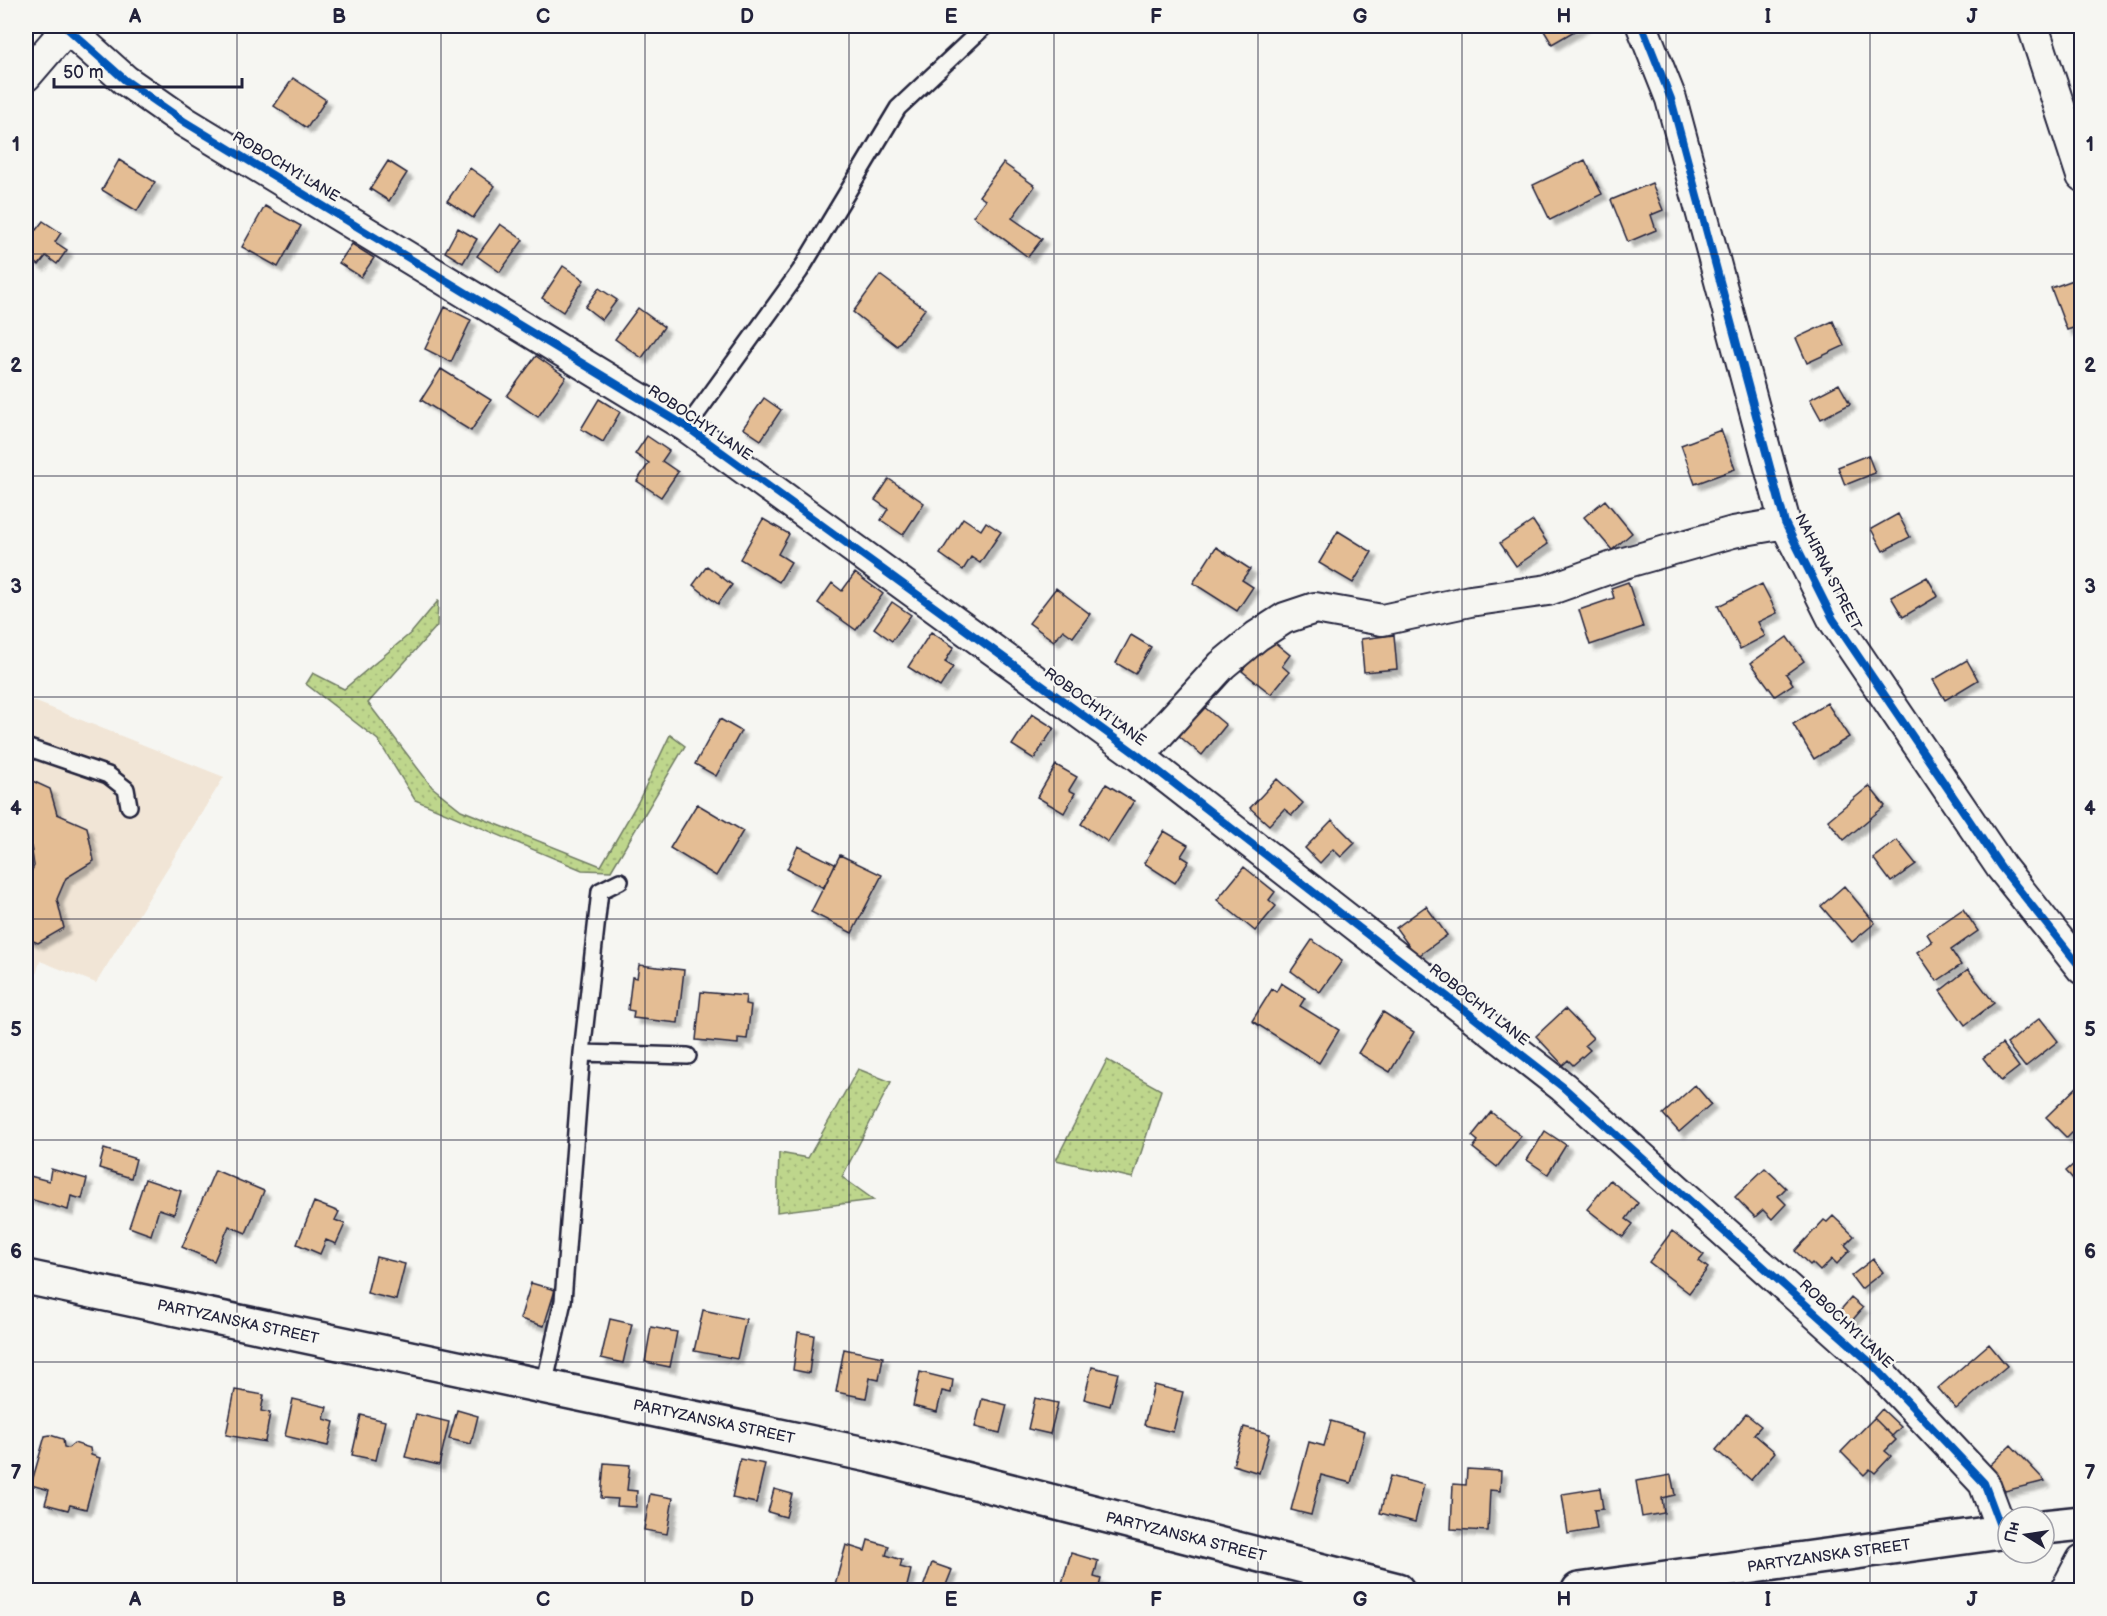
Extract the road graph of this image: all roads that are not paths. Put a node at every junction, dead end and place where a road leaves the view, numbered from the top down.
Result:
1 (985, 26) edge
2 (1642, 26) edge
3 (2033, 26) edge
4 (68, 27) edge
5 (26, 76) edge
6 (2082, 176) edge
7 (687, 427) junction
8 (1785, 523) junction
9 (26, 747) edge
10 (1139, 756) junction
11 (129, 806) dead end
12 (620, 881) dead end
13 (2082, 969) edge
14 (582, 1053) junction
15 (687, 1056) dead end
16 (26, 1277) edge
17 (544, 1386) junction
18 (1996, 1510) edge
19 (2082, 1522) edge
20 (2056, 1525) edge
21 (1996, 1532) edge
22 (2082, 1560) edge
23 (1692, 1582) edge
24 (1397, 1590) edge
25 (1579, 1590) edge
26 (2066, 1590) edge

1 - 7 lane
2 - 8 street, NAHIRNA STREET
3 - 6 street
4 - 5 street
4 - 7 street, ROBOCHYI LANE
7 - 10 street, ROBOCHYI LANE
8 - 10 street
8 - 13 street, NAHIRNA STREET
9 - 11 lane
10 - 18 street, ROBOCHYI LANE
12 - 14 lane
14 - 15 lane
14 - 17 lane
16 - 17 main road, PARTYZANSKA STREET
17 - 24 main road, PARTYZANSKA STREET
19 - 20 main road
21 - 23 main road, PARTYZANSKA STREET
22 - 26 street
23 - 25 main road, PARTYZANSKA STREET

